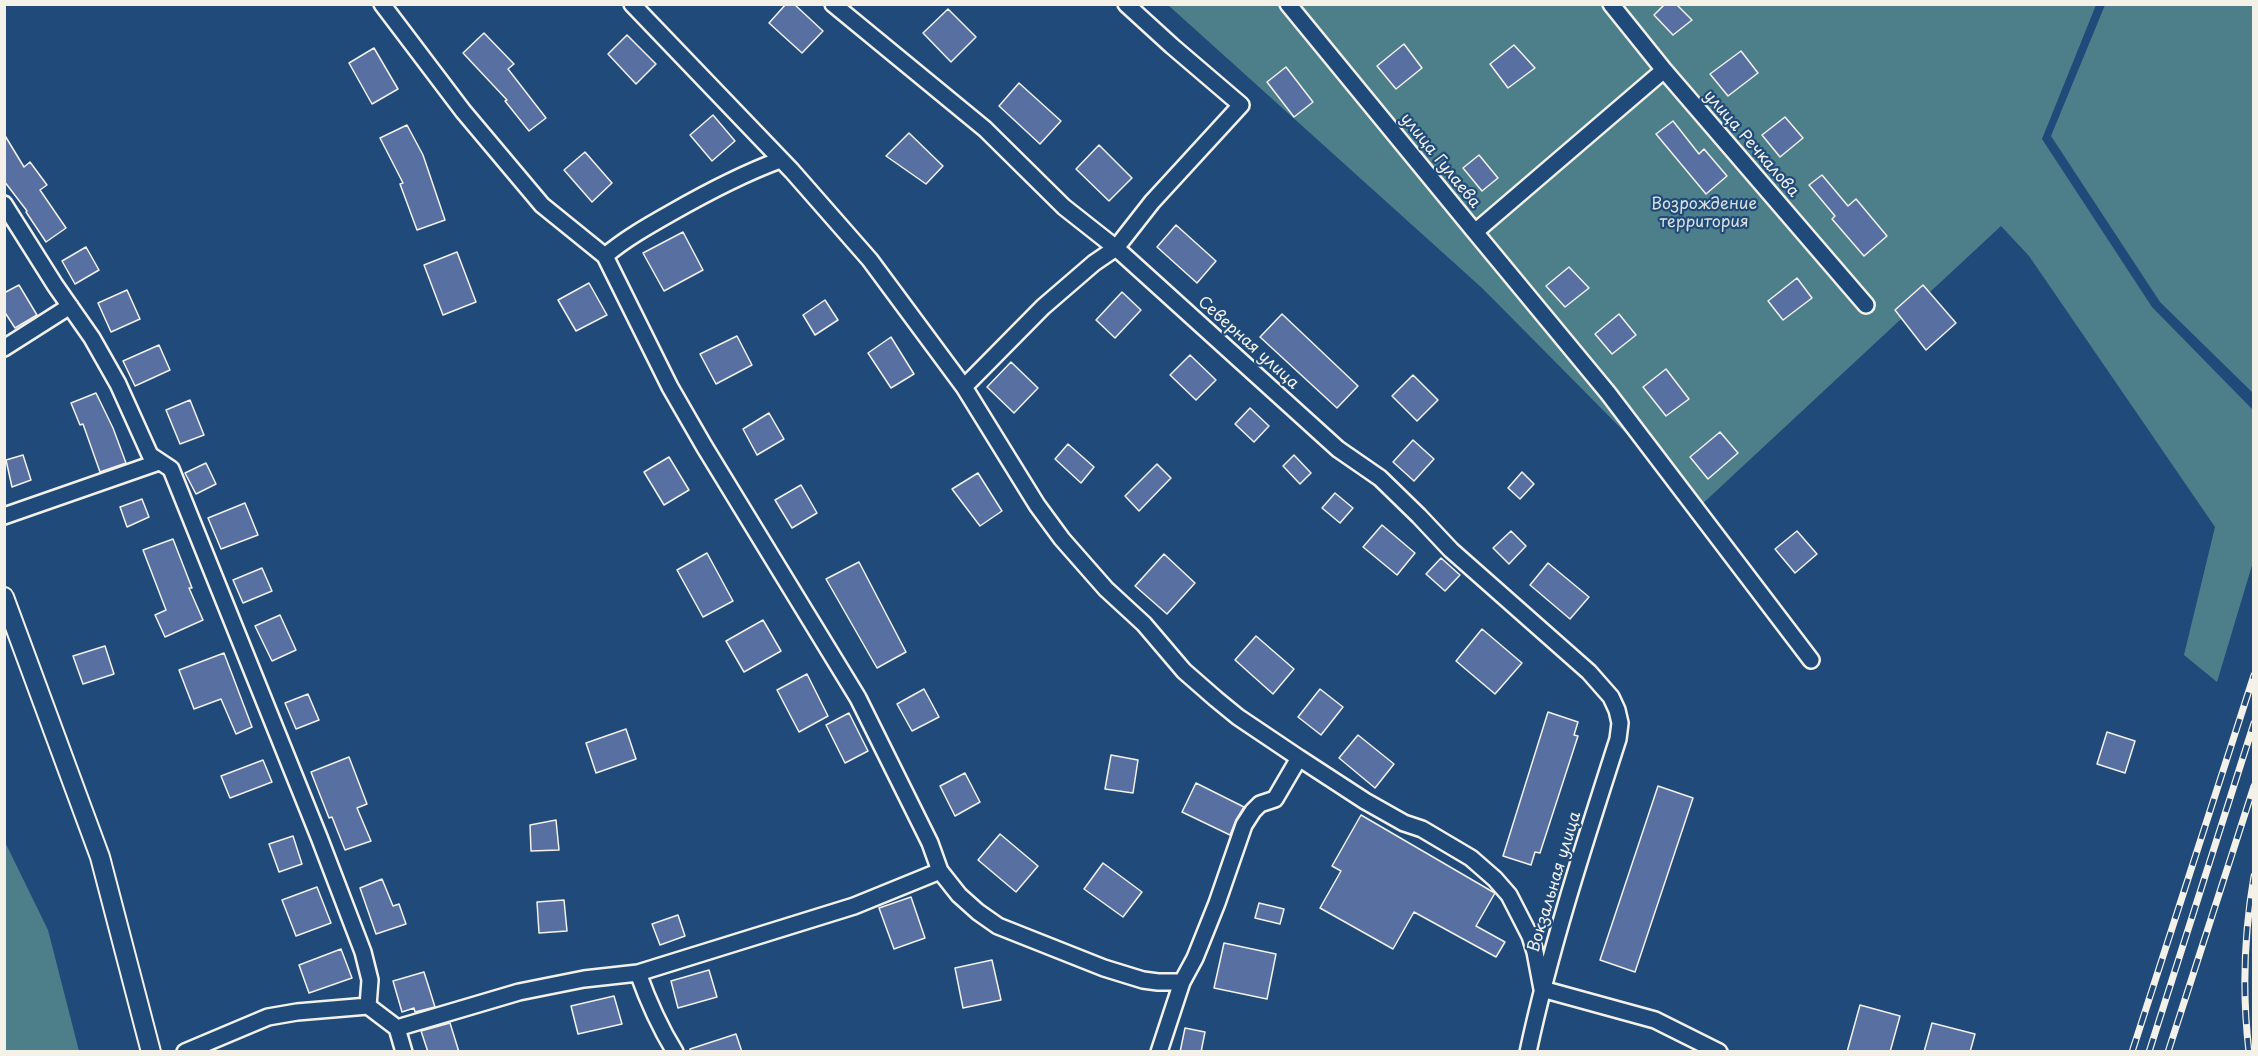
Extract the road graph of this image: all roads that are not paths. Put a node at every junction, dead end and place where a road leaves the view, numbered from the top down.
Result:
1 (382, 4) edge
2 (632, 4) edge
3 (833, 4) edge
4 (1126, 4) edge
5 (1288, 4) edge
6 (1611, 4) edge
7 (1664, 70) junction
8 (780, 160) junction
9 (4, 204) edge
10 (1475, 232) junction
11 (1116, 248) junction
12 (605, 256) junction
13 (1866, 305) dead end
14 (70, 306) junction
15 (4, 348) edge
16 (964, 387) junction
17 (159, 462) junction
18 (4, 516) edge
19 (4, 597) edge
20 (1811, 660) dead end
21 (1620, 723) joint
22 (1299, 758) junction
23 (940, 871) junction
24 (638, 973) junction
25 (1182, 982) junction
26 (1542, 989) junction
27 (368, 1006) junction
28 (397, 1028) junction
29 (151, 1052) edge
30 (185, 1052) edge
31 (404, 1052) edge
32 (675, 1052) edge
33 (1159, 1052) edge
34 (1528, 1052) edge
35 (1719, 1052) edge

1 - 12 street
2 - 8 street
3 - 11 street, Северная улица
4 - 11 street
5 - 10 street, улица Гулаева
6 - 7 street, улица Речкалова
7 - 10 street, улица Гулаева
7 - 13 street, улица Речкалова
8 - 12 street
8 - 16 street
9 - 14 street
10 - 20 street
11 - 16 street
11 - 21 street, Северная улица
12 - 23 street
14 - 15 street
14 - 17 street
16 - 22 street
17 - 18 street
17 - 27 street
19 - 29 street
21 - 26 street, Вокзальная улица
22 - 25 street
22 - 26 street
23 - 24 street
23 - 25 street
24 - 28 street
24 - 32 street
25 - 33 street
26 - 34 street, Вокзальная улица
26 - 35 street
27 - 28 street
27 - 30 street
28 - 31 street

